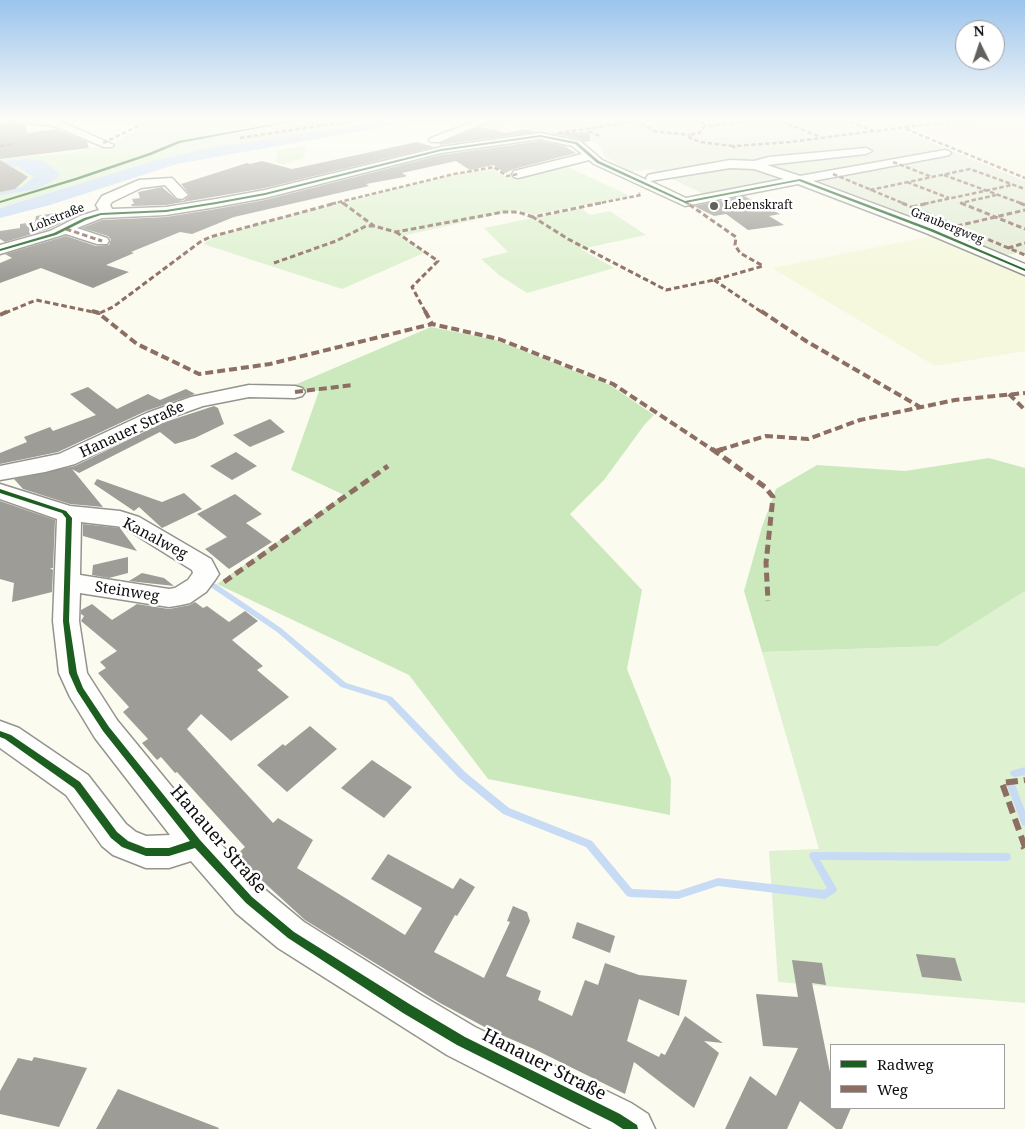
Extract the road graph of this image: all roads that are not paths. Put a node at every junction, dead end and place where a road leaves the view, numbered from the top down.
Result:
1 (353, 172) edge
2 (527, 172) edge
3 (622, 172) edge
4 (687, 172) edge
5 (775, 172) edge
6 (842, 172) edge
7 (518, 174) dead end
8 (652, 178) dead end
9 (799, 180) junction
10 (182, 195) dead end
11 (107, 213) junction
12 (66, 229) junction
13 (102, 241) dead end
14 (0, 250) edge
15 (1025, 270) edge
16 (295, 392) dead end
17 (0, 473) edge
18 (0, 491) edge
19 (66, 513) junction
20 (206, 574) joint
21 (68, 582) junction
22 (0, 734) edge
23 (196, 843) junction
24 (633, 1129) edge

1 - 11 street, Lohstraße
2 - 7 street
3 - 9 street, Lohstraße
4 - 8 street
5 - 9 street, Graubergweg
6 - 9 street
9 - 15 street, Graubergweg
10 - 11 street
11 - 12 street, Lohstraße
12 - 13 street
12 - 14 street, Lohstraße
16 - 17 street, Hanauer Straße
18 - 19 street
19 - 20 street, Kanalweg
19 - 21 street, Hanauer Straße
20 - 21 street, Steinweg
21 - 23 street, Hanauer Straße
22 - 23 street
23 - 24 street, Hanauer Straße

